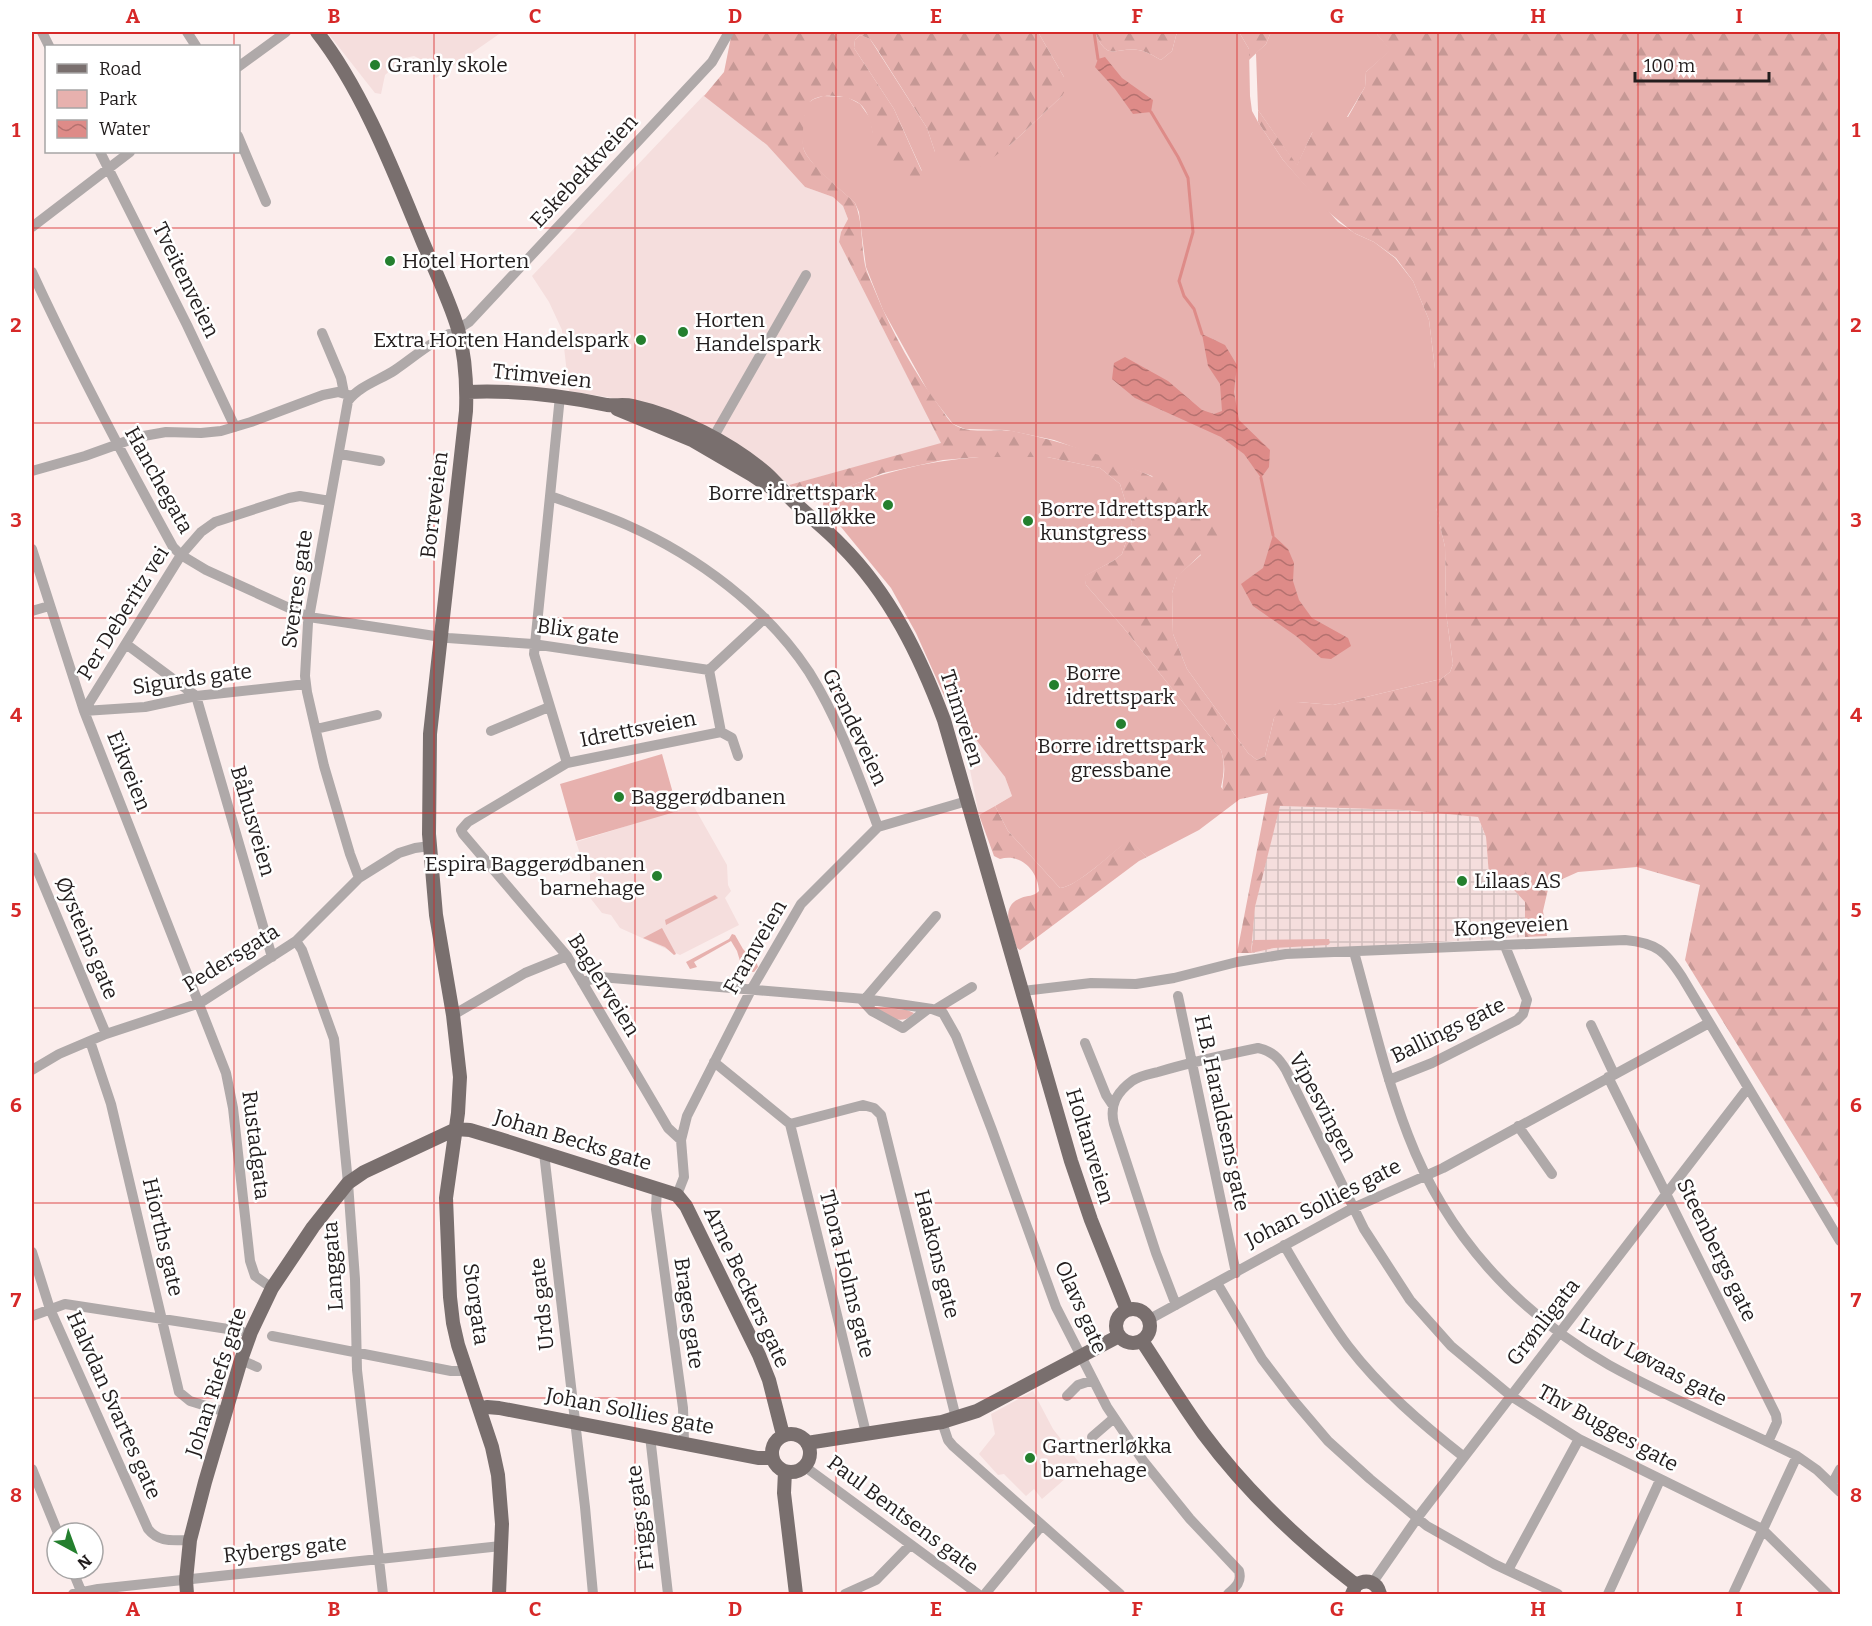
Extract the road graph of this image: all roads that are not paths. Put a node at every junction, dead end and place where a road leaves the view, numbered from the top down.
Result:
1 (187, 32) edge
2 (286, 32) edge
3 (317, 32) edge
4 (729, 32) edge
5 (195, 45) edge
6 (240, 66) edge
7 (240, 141) edge
8 (101, 153) edge
9 (129, 153) edge
10 (109, 169) junction
11 (266, 202) dead end
12 (32, 227) edge
13 (32, 272) edge
14 (806, 274) dead end
15 (453, 332) junction
16 (322, 333) dead end
17 (467, 392) junction
18 (348, 395) junction
19 (560, 396) junction
20 (235, 427) junction
21 (710, 443) junction
22 (117, 445) junction
23 (340, 454) junction
24 (380, 461) dead end
25 (32, 471) edge
26 (550, 496) junction
27 (330, 501) junction
28 (32, 549) edge
29 (181, 555) junction
30 (49, 606) junction
31 (32, 610) edge
32 (309, 616) junction
33 (765, 618) junction
34 (441, 636) junction
35 (126, 644) junction
36 (533, 644) junction
37 (709, 670) junction
38 (306, 684) junction
39 (196, 696) junction
40 (549, 707) junction
41 (84, 711) junction
42 (377, 715) dead end
43 (316, 729) junction
44 (491, 731) dead end
45 (721, 732) junction
46 (738, 756) dead end
47 (567, 763) junction
48 (967, 801) junction
49 (878, 826) junction
50 (461, 830) joint
51 (430, 846) junction
52 (32, 857) edge
53 (359, 878) junction
54 (37, 882) edge
55 (936, 916) dead end
56 (296, 941) junction
57 (1505, 946) junction
58 (1354, 952) junction
59 (567, 956) junction
60 (272, 957) junction
61 (582, 982) junction
62 (972, 987) dead end
63 (751, 990) junction
64 (1023, 991) junction
65 (1178, 996) dead end
66 (863, 999) junction
67 (200, 1003) junction
68 (932, 1009) junction
69 (453, 1015) junction
70 (1709, 1023) junction
71 (1591, 1025) dead end
72 (106, 1034) junction
73 (90, 1041) junction
74 (1085, 1043) dead end
75 (714, 1062) junction
76 (1193, 1062) junction
77 (32, 1071) edge
78 (1611, 1075) junction
79 (1389, 1080) junction
80 (1748, 1089) junction
81 (1112, 1104) junction
82 (790, 1124) junction
83 (1518, 1126) junction
84 (456, 1129) junction
85 (681, 1140) junction
86 (544, 1153) junction
87 (1425, 1174) junction
88 (1552, 1174) dead end
89 (348, 1183) junction
90 (657, 1188) junction
91 (1667, 1193) junction
92 (677, 1195) junction
93 (1353, 1208) junction
94 (1840, 1241) edge
95 (1284, 1245) junction
96 (32, 1252) edge
97 (1236, 1273) junction
98 (1217, 1283) junction
99 (272, 1288) junction
100 (1176, 1305) junction
101 (50, 1309) junction
102 (1127, 1311) junction
103 (32, 1316) edge
104 (162, 1318) junction
105 (1148, 1320) junction
106 (241, 1331) dead end
107 (1559, 1333) junction
108 (1119, 1335) junction
109 (272, 1336) dead end
110 (1142, 1341) junction
111 (357, 1353) junction
112 (1080, 1355) junction
113 (241, 1360) junction
114 (257, 1367) dead end
115 (465, 1369) junction
116 (1093, 1380) junction
117 (1066, 1396) dead end
118 (1510, 1396) junction
119 (480, 1409) junction
120 (226, 1412) junction
121 (956, 1418) junction
122 (1114, 1418) junction
123 (575, 1422) junction
124 (942, 1422) junction
125 (866, 1433) junction
126 (783, 1435) junction
127 (650, 1436) junction
128 (1092, 1437) dead end
129 (1579, 1439) junction
130 (684, 1442) junction
131 (1768, 1442) junction
132 (807, 1443) junction
133 (1797, 1456) junction
134 (1464, 1457) junction
135 (772, 1458) junction
136 (804, 1466) junction
137 (1840, 1468) edge
138 (32, 1469) edge
139 (785, 1471) junction
140 (1660, 1480) junction
141 (1836, 1488) edge
142 (1418, 1517) junction
143 (53, 1521) edge
144 (1042, 1525) junction
145 (1762, 1528) junction
146 (190, 1540) junction
147 (910, 1545) junction
148 (501, 1546) junction
149 (378, 1559) junction
150 (1508, 1570) junction
151 (187, 1587) edge
152 (1376, 1588) edge
153 (1354, 1590) edge
154 (77, 1593) edge
155 (383, 1594) edge
156 (499, 1594) edge
157 (593, 1594) edge
158 (668, 1594) edge
159 (796, 1594) edge
160 (845, 1594) edge
161 (978, 1594) edge
162 (985, 1594) edge
163 (1120, 1594) edge
164 (1228, 1594) edge
165 (1558, 1594) edge
166 (1608, 1594) edge
167 (1733, 1594) edge
168 (1828, 1594) edge

1 - 5 street
2 - 6 street
3 - 15 main road, Borreveien
4 - 15 street, Eskebekkveien
7 - 11 street
8 - 10 street, Tveitenveien
9 - 10 street
10 - 12 street
10 - 20 street, Tveitenveien
13 - 22 street, Hanchegata
14 - 21 street
15 - 17 main road, Borreveien
15 - 18 street, Eskebekkveien
16 - 18 street
17 - 19 main road, Trimveien
17 - 34 main road, Borreveien
18 - 20 street
18 - 23 street, Sverres gate
19 - 21 main road, Trimveien
19 - 26 street
20 - 22 street
21 - 48 main road, Trimveien
22 - 25 street
22 - 29 street, Hanchegata
23 - 24 street
23 - 27 street, Sverres gate
26 - 33 street, Grendeveien
26 - 36 street
27 - 29 street, Per Deberitz vei
27 - 32 street, Sverres gate
28 - 30 street, Eikveien
29 - 32 street, Hanchegata
29 - 35 street, Per Deberitz vei
30 - 31 street
30 - 41 street, Eikveien
32 - 34 street, Hanchegata
32 - 38 street, Sverres gate
33 - 37 street
33 - 49 street, Grendeveien
34 - 36 street, Blix gate
34 - 51 main road, Borreveien
35 - 39 street
35 - 41 street, Per Deberitz vei
36 - 37 street, Blix gate
36 - 40 street, Idrettsveien
37 - 45 street, Idrettsveien
38 - 39 street, Sigurds gate
38 - 43 street, Sverres gate
39 - 41 street, Sigurds gate
39 - 60 street, Båhusveien
40 - 44 street
40 - 47 street, Idrettsveien
41 - 67 street, Eikveien
42 - 43 street
43 - 53 street, Sverres gate
45 - 46 street
45 - 47 street, Idrettsveien
47 - 50 street, Idrettsveien
48 - 49 street, Framveien
48 - 64 main road, Trimveien
49 - 63 street, Framveien
50 - 59 street, Baglerveien
51 - 53 street, Pedersgata
51 - 69 main road, Borreveien
52 - 54 street, Øysteins gate
53 - 56 street, Pedersgata
54 - 72 street, Øysteins gate
55 - 66 street
56 - 60 street, Pedersgata
56 - 89 street, Langgata
57 - 58 street, Kongeveien
57 - 70 street, Kongeveien
57 - 79 street, Ballings gate
58 - 64 street, Kongeveien
58 - 79 street, Ludv Løvaas gate
59 - 61 street, Baglerveien
59 - 69 street
60 - 67 street, Pedersgata
61 - 63 street
61 - 85 street, Baglerveien
62 - 68 street
63 - 66 street
63 - 75 street, Framveien
64 - 102 main road, Holtanveien
65 - 76 street, H.B. Haraldsens gate
66 - 68 street
66 - 68 street
67 - 72 street, Pedersgata
67 - 99 street, Rustadgata
68 - 112 street, Olavs gate
69 - 84 main road, Storgata
70 - 78 street, Johan Sollies gate
70 - 80 street, Kongeveien
71 - 78 street
72 - 73 street, Pedersgata
73 - 77 street, Pedersgata
73 - 104 street, Hiorths gate
74 - 81 street
75 - 82 street
75 - 85 street, Framveien
76 - 81 street, Vipesvingen
76 - 93 street, Vipesvingen
76 - 97 street, H.B. Haraldsens gate
78 - 83 street, Johan Sollies gate
78 - 91 street, Steenbergs gate
79 - 87 street, Ludv Løvaas gate
80 - 91 street, Grønligata
80 - 94 street, Kongeveien
81 - 100 street
82 - 121 street, Haakons gate
82 - 125 street, Thora Holms gate
83 - 87 street, Johan Sollies gate
83 - 88 street
84 - 86 main road, Johan Becks gate
84 - 89 main road, Johan Riefs gate
84 - 115 main road, Storgata
85 - 92 street, Framveien
86 - 90 main road, Johan Becks gate
86 - 123 street, Urds gate
87 - 93 street, Johan Sollies gate
87 - 107 street, Ludv Løvaas gate
89 - 99 main road, Johan Riefs gate
89 - 111 street, Langgata
90 - 92 main road, Johan Becks gate
90 - 130 street, Brages gate
91 - 107 street, Grønligata
91 - 131 street, Steenbergs gate
92 - 126 main road, Arne Beckers gate
93 - 95 street, Johan Sollies gate
93 - 118 street, Thv Bugges gate
95 - 97 street, Johan Sollies gate
95 - 134 street
96 - 101 street, Halvdan Svartes gate
97 - 98 street, Johan Sollies gate
98 - 100 street, Johan Sollies gate
98 - 142 street
99 - 113 main road, Johan Riefs gate
100 - 105 street, Johan Sollies gate
101 - 103 street
101 - 104 street
101 - 146 street, Halvdan Svartes gate
102 - 105 main road
102 - 108 main road
104 - 106 street
104 - 120 street, Hiorths gate
105 - 110 main road
107 - 118 street, Grønligata
107 - 131 street, Ludv Løvaas gate
108 - 110 main road
108 - 112 main road
109 - 111 street
110 - 153 main road
111 - 115 street
111 - 149 street, Langgata
112 - 116 street, Olavs gate
112 - 121 main road
113 - 114 street
113 - 120 main road, Johan Riefs gate
115 - 119 main road, Storgata
116 - 117 street
116 - 122 street, Olavs gate
118 - 129 street, Thv Bugges gate
118 - 134 street, Grønligata
119 - 123 main road, Johan Sollies gate
119 - 148 main road, Storgata
120 - 146 main road, Johan Riefs gate
121 - 124 main road
122 - 128 street
122 - 164 street, Olavs gate
123 - 127 main road, Johan Sollies gate
123 - 157 street, Urds gate
124 - 125 main road
124 - 144 street
125 - 132 main road
126 - 132 main road
126 - 135 main road
127 - 130 main road, Johan Sollies gate
127 - 158 street, Friggs gate
129 - 140 street, Thv Bugges gate
129 - 150 street
130 - 135 main road, Johan Sollies gate
131 - 133 street, Ludv Løvaas gate
132 - 136 main road
133 - 141 street, Ludv Løvaas gate
133 - 145 street
134 - 142 street, Grønligata
135 - 139 main road
136 - 139 main road
136 - 147 street, Paul Bentsens gate
137 - 141 street, Ludv Løvaas gate
138 - 143 street
139 - 159 main road
140 - 145 street, Thv Bugges gate
140 - 166 street
142 - 150 street
142 - 152 street, Grønligata
144 - 162 street
144 - 163 street
145 - 167 street
145 - 168 street, Thv Bugges gate
146 - 151 main road, Johan Riefs gate
147 - 160 street
147 - 161 street, Paul Bentsens gate
148 - 149 street, Rybergs gate
148 - 156 main road, Storgata
149 - 151 street, Rybergs gate
149 - 155 street, Langgata
150 - 165 street
151 - 154 street, Rybergs gate
152 - 153 main road

